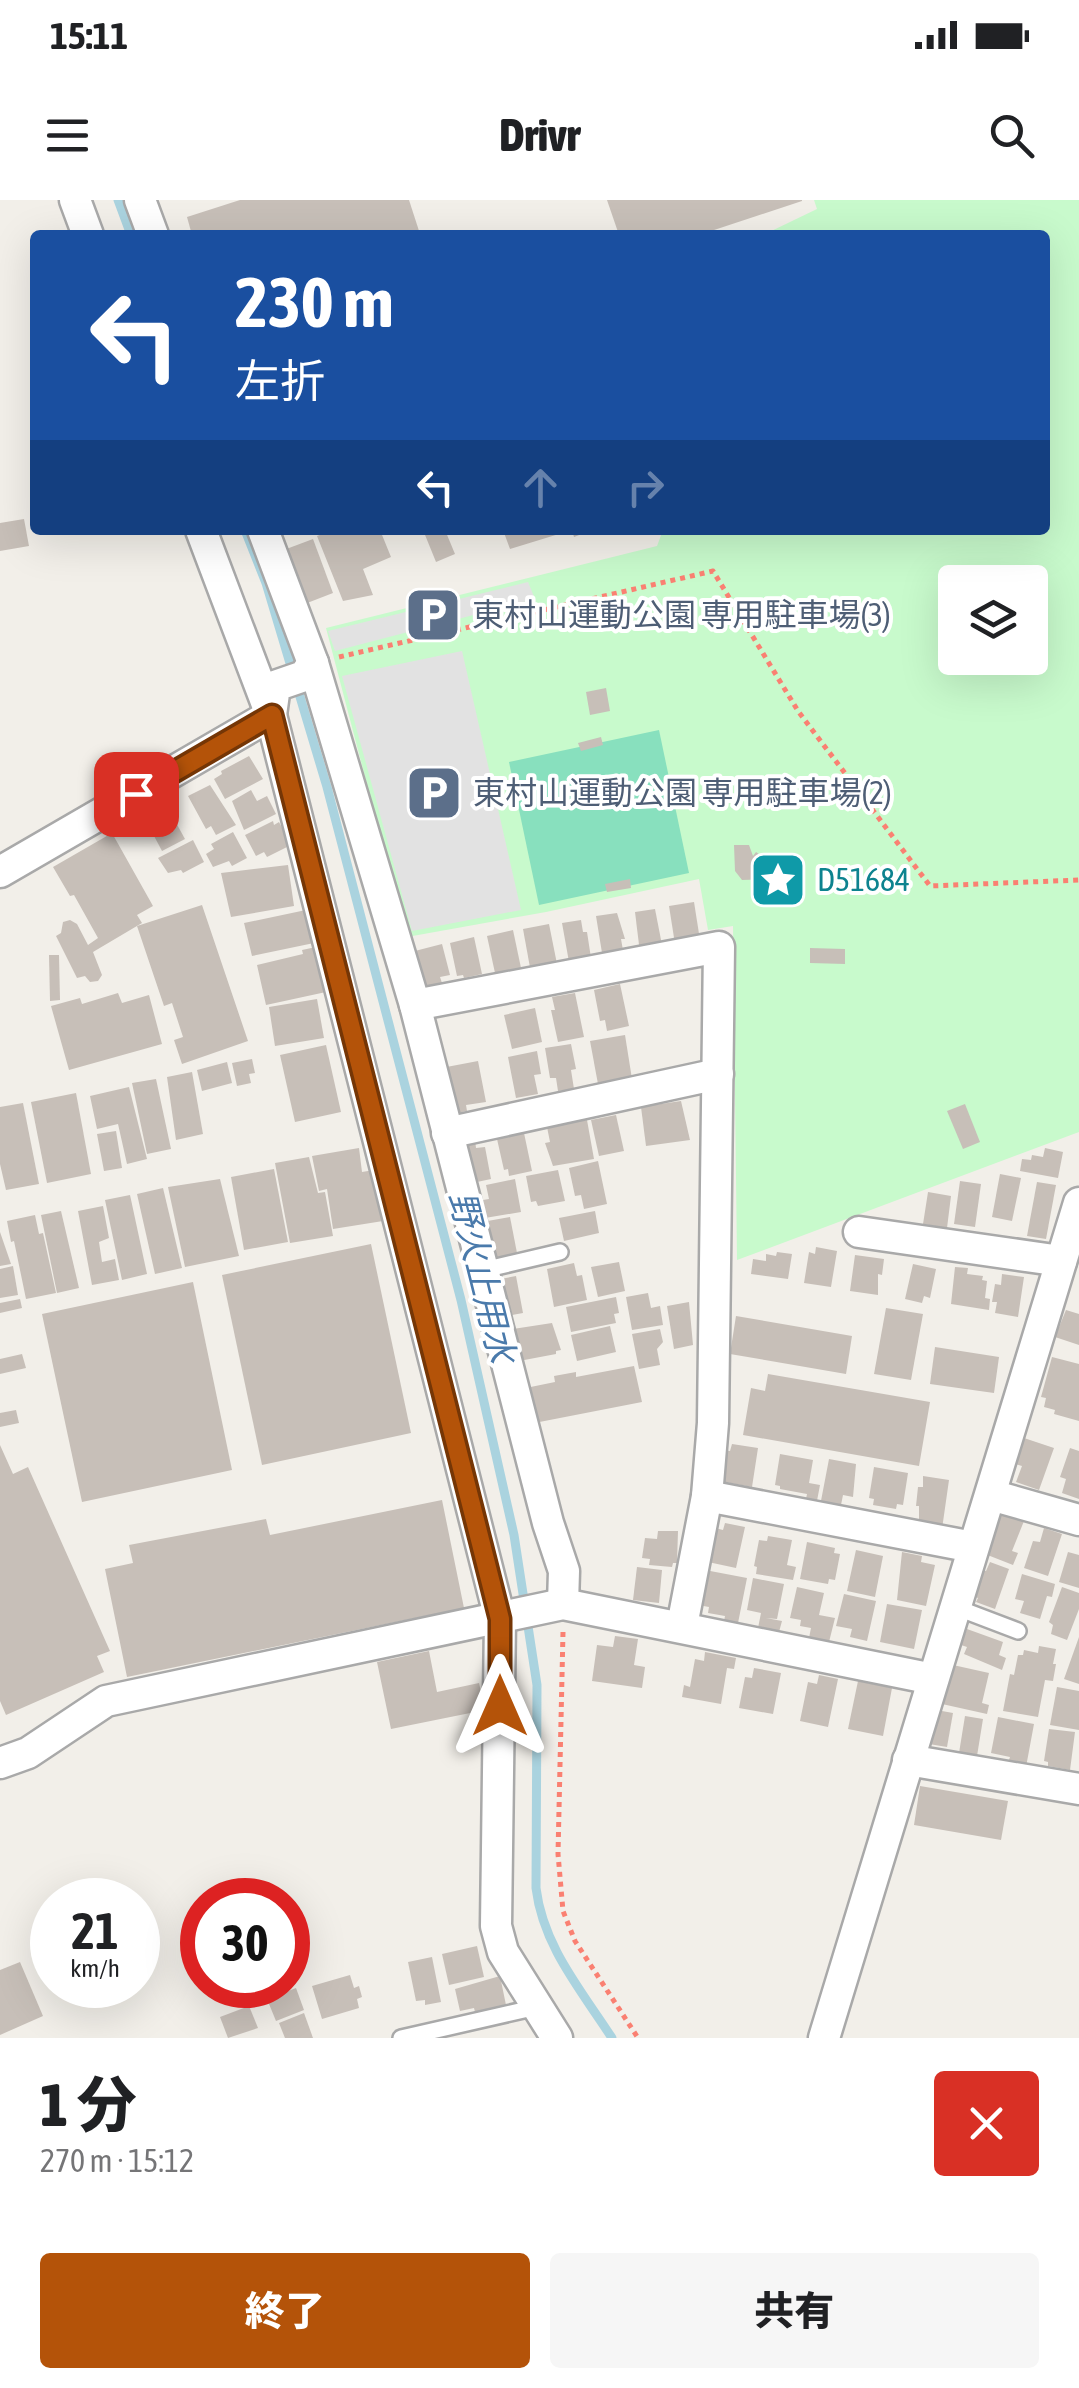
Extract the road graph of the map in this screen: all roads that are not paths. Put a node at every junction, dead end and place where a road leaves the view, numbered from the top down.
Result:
1 (75, 200) edge
2 (140, 200) edge
3 (86, 230) edge
4 (151, 230) edge
5 (204, 535) edge
6 (264, 535) edge
7 (291, 685) junction
8 (0, 872) edge
9 (415, 1005) junction
10 (718, 1074) junction
11 (447, 1133) junction
12 (1079, 1203) edge
13 (859, 1232) dead end
14 (560, 1252) dead end
15 (1062, 1261) junction
16 (482, 1270) junction
17 (991, 1495) junction
18 (706, 1496) junction
19 (1079, 1520) edge
20 (973, 1548) junction
21 (561, 1605) junction
22 (954, 1608) junction
23 (507, 1617) junction
24 (682, 1626) junction
25 (1018, 1631) dead end
26 (933, 1679) junction
27 (908, 1760) junction
28 (0, 1763) edge
29 (1079, 1789) edge
30 (537, 2007) junction
31 (401, 2038) edge
32 (557, 2038) edge
33 (824, 2038) edge

1 - 3 street
2 - 4 street
5 - 7 street
6 - 7 street
7 - 8 street
7 - 9 street
7 - 23 street
9 - 10 street
9 - 11 street
10 - 11 street
10 - 18 street
11 - 16 street
12 - 15 street
13 - 15 street
14 - 16 lane
15 - 17 street
16 - 21 street
17 - 19 street
17 - 20 street
18 - 20 street
18 - 24 street
20 - 22 street
21 - 23 street
21 - 24 street
22 - 25 lane
22 - 26 street
23 - 28 street
23 - 30 street
24 - 26 street
26 - 27 street
27 - 29 street
27 - 33 street
30 - 31 lane
30 - 32 street

